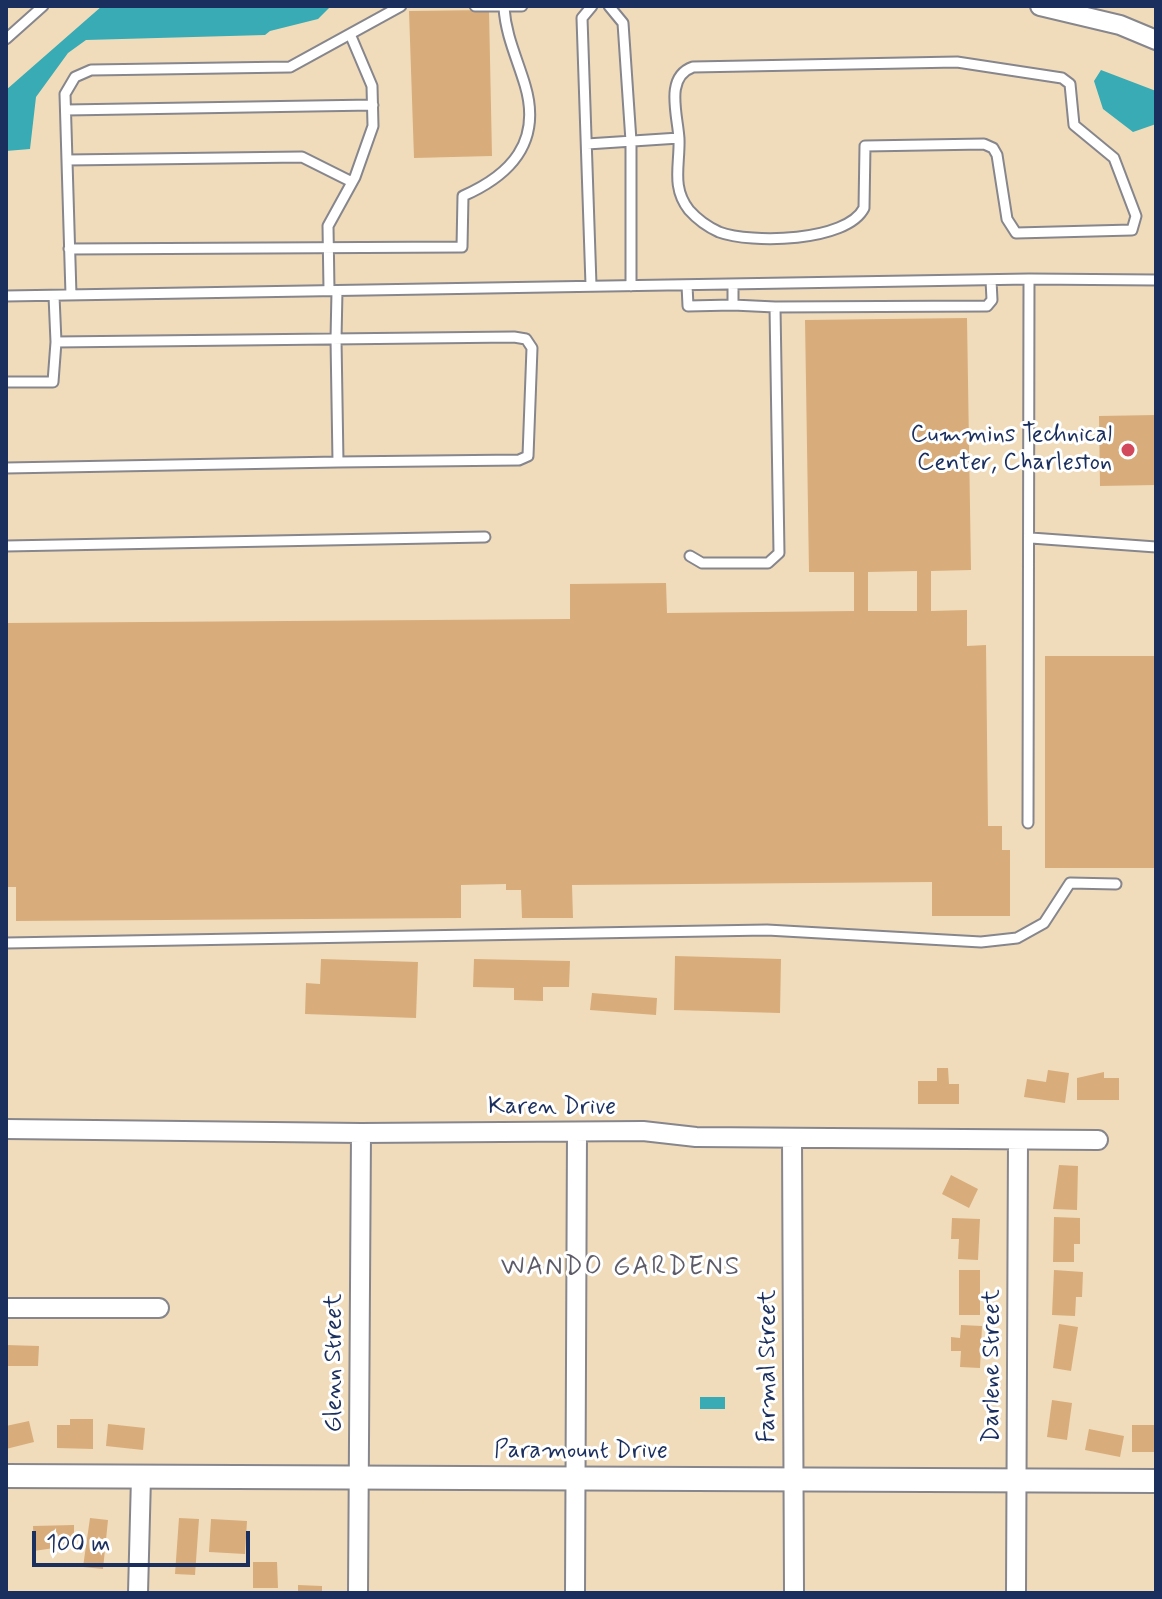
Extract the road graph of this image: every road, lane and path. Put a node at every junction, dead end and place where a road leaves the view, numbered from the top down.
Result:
1 (43, 6) edge
2 (401, 6) edge
3 (475, 6) edge
4 (522, 6) edge
5 (592, 6) edge
6 (609, 6) edge
7 (1040, 6) edge
8 (504, 8) edge
9 (350, 34) junction
10 (6, 39) edge
11 (1156, 40) edge
12 (373, 105) junction
13 (66, 110) junction
14 (679, 138) junction
15 (631, 141) junction
16 (587, 144) junction
17 (67, 160) junction
18 (352, 182) junction
19 (327, 247) junction
20 (69, 249) junction
21 (1029, 279) junction
22 (991, 280) junction
23 (1156, 280) edge
24 (733, 284) junction
25 (591, 285) junction
26 (687, 285) junction
27 (631, 286) junction
28 (333, 291) junction
29 (71, 295) junction
30 (6, 296) edge
31 (54, 296) junction
32 (733, 305) junction
33 (775, 307) junction
34 (336, 339) junction
35 (56, 342) junction
36 (6, 382) edge
37 (338, 462) junction
38 (6, 468) edge
39 (485, 537) dead end
40 (1031, 538) junction
41 (6, 546) edge
42 (1156, 547) edge
43 (690, 556) dead end
44 (1028, 823) dead end
45 (1116, 884) dead end
46 (6, 943) edge
47 (6, 1129) edge
48 (577, 1132) junction
49 (361, 1133) junction
50 (792, 1138) junction
51 (1018, 1140) junction
52 (1098, 1140) dead end
53 (6, 1308) edge
54 (159, 1308) dead end
55 (6, 1476) edge
56 (141, 1477) junction
57 (359, 1477) junction
58 (576, 1478) junction
59 (793, 1479) junction
60 (1016, 1480) junction
61 (1156, 1481) edge
62 (138, 1593) edge
63 (358, 1593) edge
64 (575, 1593) edge
65 (794, 1593) edge
66 (1016, 1593) edge

1 - 10 lane
2 - 9 lane
3 - 8 lane
4 - 8 lane
5 - 16 lane
6 - 15 lane
7 - 11 street
8 - 19 lane
9 - 12 lane
9 - 13 lane
12 - 13 lane
12 - 18 lane
13 - 17 lane
14 - 14 lane
14 - 15 lane
15 - 16 lane
15 - 27 lane
16 - 25 lane
17 - 18 lane
17 - 20 lane
18 - 19 lane
19 - 20 lane
19 - 28 lane
20 - 29 lane
21 - 22 lane
21 - 23 lane
21 - 40 lane
22 - 24 lane
22 - 33 lane
24 - 26 lane
24 - 32 lane
25 - 27 lane
25 - 28 lane
26 - 27 lane
26 - 32 lane
28 - 29 lane
28 - 34 lane
29 - 31 lane
30 - 31 lane
31 - 35 lane
32 - 33 lane
33 - 43 lane
34 - 35 lane
34 - 37 lane
34 - 37 lane
35 - 36 lane
37 - 38 lane
39 - 41 lane
40 - 42 lane
40 - 44 lane
45 - 46 lane
47 - 49 street, Karen Drive
48 - 49 street, Karen Drive
48 - 50 street, Karen Drive
48 - 58 street
49 - 57 street, Glenn Street
50 - 51 street, Karen Drive
50 - 59 street, Farmal Street
51 - 52 street, Karen Drive
51 - 60 street, Darlene Street
53 - 54 street
55 - 56 street, Paramount Drive
56 - 57 street, Paramount Drive
56 - 62 street
57 - 58 street, Paramount Drive
57 - 63 street, Glenn Street
58 - 59 street, Paramount Drive
58 - 64 street
59 - 60 street, Paramount Drive
59 - 65 street, Farmal Street
60 - 61 street, Paramount Drive
60 - 66 street, Darlene Street

